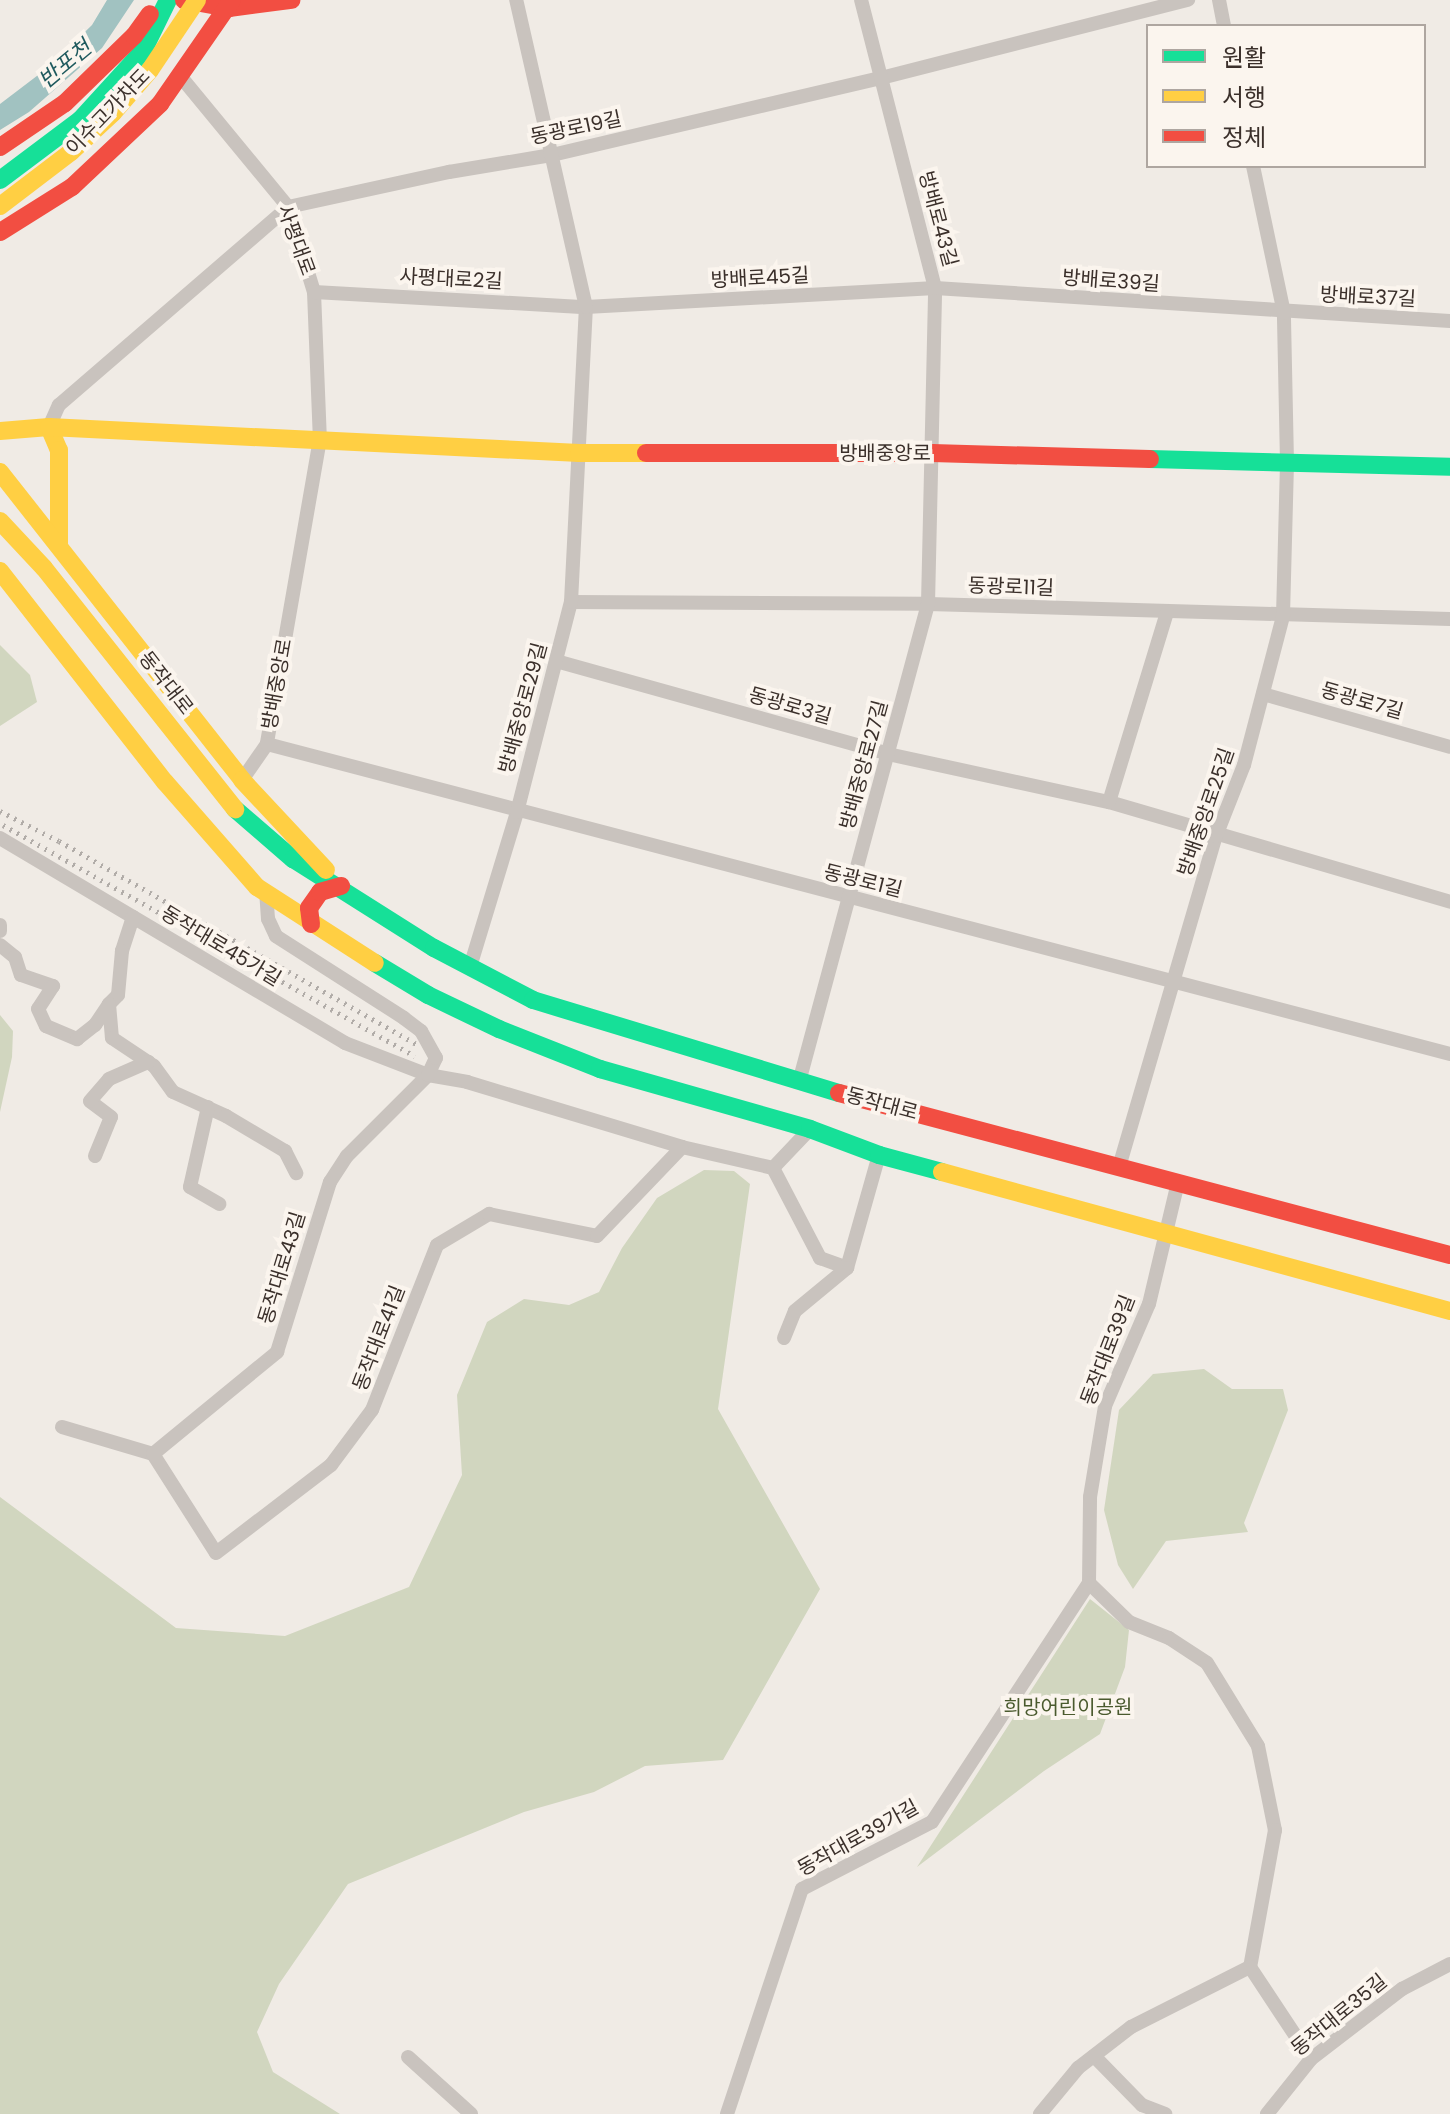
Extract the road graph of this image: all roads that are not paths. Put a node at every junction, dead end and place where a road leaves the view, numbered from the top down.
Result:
1 (160, 0) edge
2 (168, 0) edge
3 (184, 0) edge
4 (197, 0) edge
5 (291, 0) edge
6 (516, 0) edge
7 (861, 0) edge
8 (1188, 0) edge
9 (1219, 0) edge
10 (223, 4) edge
11 (1224, 24) edge
12 (181, 77) junction
13 (881, 78) junction
14 (0, 147) edge
15 (552, 155) junction
16 (1253, 168) edge
17 (0, 180) edge
18 (0, 206) edge
19 (288, 207) junction
20 (0, 232) edge
21 (935, 288) junction
22 (314, 292) junction
23 (586, 307) junction
24 (1284, 313) junction
25 (1450, 321) edge
26 (49, 427) junction
27 (0, 431) edge
28 (320, 439) junction
29 (579, 453) junction
30 (932, 453) junction
31 (1287, 462) junction
32 (1450, 467) edge
33 (0, 472) edge
34 (0, 521) edge
35 (59, 545) junction
36 (0, 571) edge
37 (571, 602) junction
38 (928, 604) junction
39 (1167, 612) junction
40 (1283, 616) junction
41 (1450, 619) edge
42 (556, 661) junction
43 (1263, 694) junction
44 (267, 744) junction
45 (1450, 747) edge
46 (888, 754) junction
47 (242, 780) junction
48 (1109, 802) junction
49 (517, 812) junction
50 (1216, 836) junction
51 (0, 840) edge
52 (341, 886) junction
53 (266, 893) junction
54 (850, 898) junction
55 (1450, 902) edge
56 (133, 917) junction
57 (311, 924) junction
58 (0, 945) edge
59 (7, 959) edge
60 (470, 967) junction
61 (1176, 979) junction
62 (109, 1004) junction
63 (1450, 1054) edge
64 (148, 1062) junction
65 (428, 1075) junction
66 (799, 1082) junction
67 (208, 1107) junction
68 (810, 1129) junction
69 (682, 1147) junction
70 (879, 1155) junction
71 (95, 1156) dead end
72 (1119, 1167) junction
73 (773, 1168) junction
74 (296, 1173) dead end
75 (1178, 1182) junction
76 (219, 1204) dead end
77 (1168, 1232) junction
78 (1450, 1255) edge
79 (847, 1268) junction
80 (1450, 1311) edge
81 (784, 1338) dead end
82 (62, 1427) dead end
83 (153, 1454) junction
84 (1089, 1583) junction
85 (1450, 1964) edge
86 (1250, 1967) junction
87 (1094, 2056) junction
88 (408, 2057) dead end
89 (1311, 2059) junction
90 (471, 2114) edge
91 (727, 2114) edge
92 (1040, 2114) edge
93 (1165, 2114) edge
94 (1267, 2114) edge

1 - 14 main road, 이수고가차도
2 - 17 main road
3 - 10 main road
4 - 18 main road, 이수고가차도, bridge
5 - 10 main road
6 - 15 street
7 - 13 street, 방배로43길
8 - 13 street, 동광로19길
9 - 11 street
10 - 12 main road
12 - 19 street, 사평대로
12 - 20 main road
13 - 15 street, 동광로19길
13 - 21 street, 방배로43길
15 - 19 street, 동광로19길
15 - 23 street
16 - 24 street
19 - 22 street, 사평대로
19 - 26 street, 동광로19길
21 - 23 street, 방배로45길
21 - 24 street, 방배로39길
21 - 30 street, 방배로43길
22 - 23 street, 사평대로2길
22 - 28 street, 사평대로
23 - 29 street
24 - 25 street, 방배로37길
24 - 31 street
26 - 27 main road, 방배중앙로
26 - 28 main road, 방배중앙로
26 - 35 main road
28 - 29 main road, 방배중앙로
28 - 44 street, 방배중앙로
29 - 30 main road, 방배중앙로
29 - 37 street, 방배중앙로29길
30 - 31 main road, 방배중앙로
30 - 38 street, 방배중앙로27길
31 - 32 main road, 방배중앙로
31 - 40 street, 방배중앙로25길
33 - 35 main road, 동작대로
34 - 52 main road, 동작대로
35 - 47 main road, 동작대로
36 - 53 main road
37 - 38 street, 동광로11길
37 - 42 street, 방배중앙로29길
38 - 39 street, 동광로11길
38 - 46 street, 방배중앙로27길
39 - 40 street, 동광로11길
39 - 48 street
40 - 41 street, 동광로11길
40 - 43 street, 방배중앙로25길
42 - 46 street, 동광로3길
42 - 49 street, 방배중앙로29길
43 - 45 street, 동광로7길
43 - 50 street, 방배중앙로25길
44 - 47 street, 방배중앙로
44 - 49 street, 동광로1길
46 - 48 street, 동광로3길
46 - 54 street, 방배중앙로27길
47 - 52 main road, 동작대로
48 - 50 street, 동광로3길
49 - 54 street, 동광로1길
49 - 60 street, 방배중앙로29길
50 - 55 street, 동광로3길
50 - 61 street, 방배중앙로25길
51 - 56 street, 동작대로45가길
52 - 57 main road
52 - 60 main road, 동작대로
53 - 57 main road
53 - 65 street
54 - 61 street, 동광로1길
54 - 66 street, 방배중앙로27길
56 - 62 street
56 - 65 street, 동작대로45가길
57 - 68 main road
58 - 59 street
59 - 62 street
60 - 66 main road, 동작대로
61 - 63 street, 동광로1길
61 - 72 street, 방배중앙로25길
62 - 64 street
64 - 67 street
64 - 71 street
65 - 69 street
65 - 83 street, 동작대로43길
66 - 72 main road, 동작대로
67 - 74 street
67 - 76 street
68 - 70 main road
68 - 73 street
69 - 73 street
69 - 83 street, 동작대로41길
70 - 77 main road
70 - 79 street
72 - 75 main road, 동작대로
73 - 79 street
75 - 77 street, 동작대로39길
75 - 78 main road, 동작대로
77 - 80 main road
77 - 84 street, 동작대로39길
79 - 81 street
82 - 83 street
84 - 86 street
84 - 91 street, 동작대로39가길
85 - 89 street, 동작대로35길
86 - 87 street
86 - 89 street
87 - 92 street
87 - 93 street
88 - 90 street
89 - 94 street, 동작대로35길

